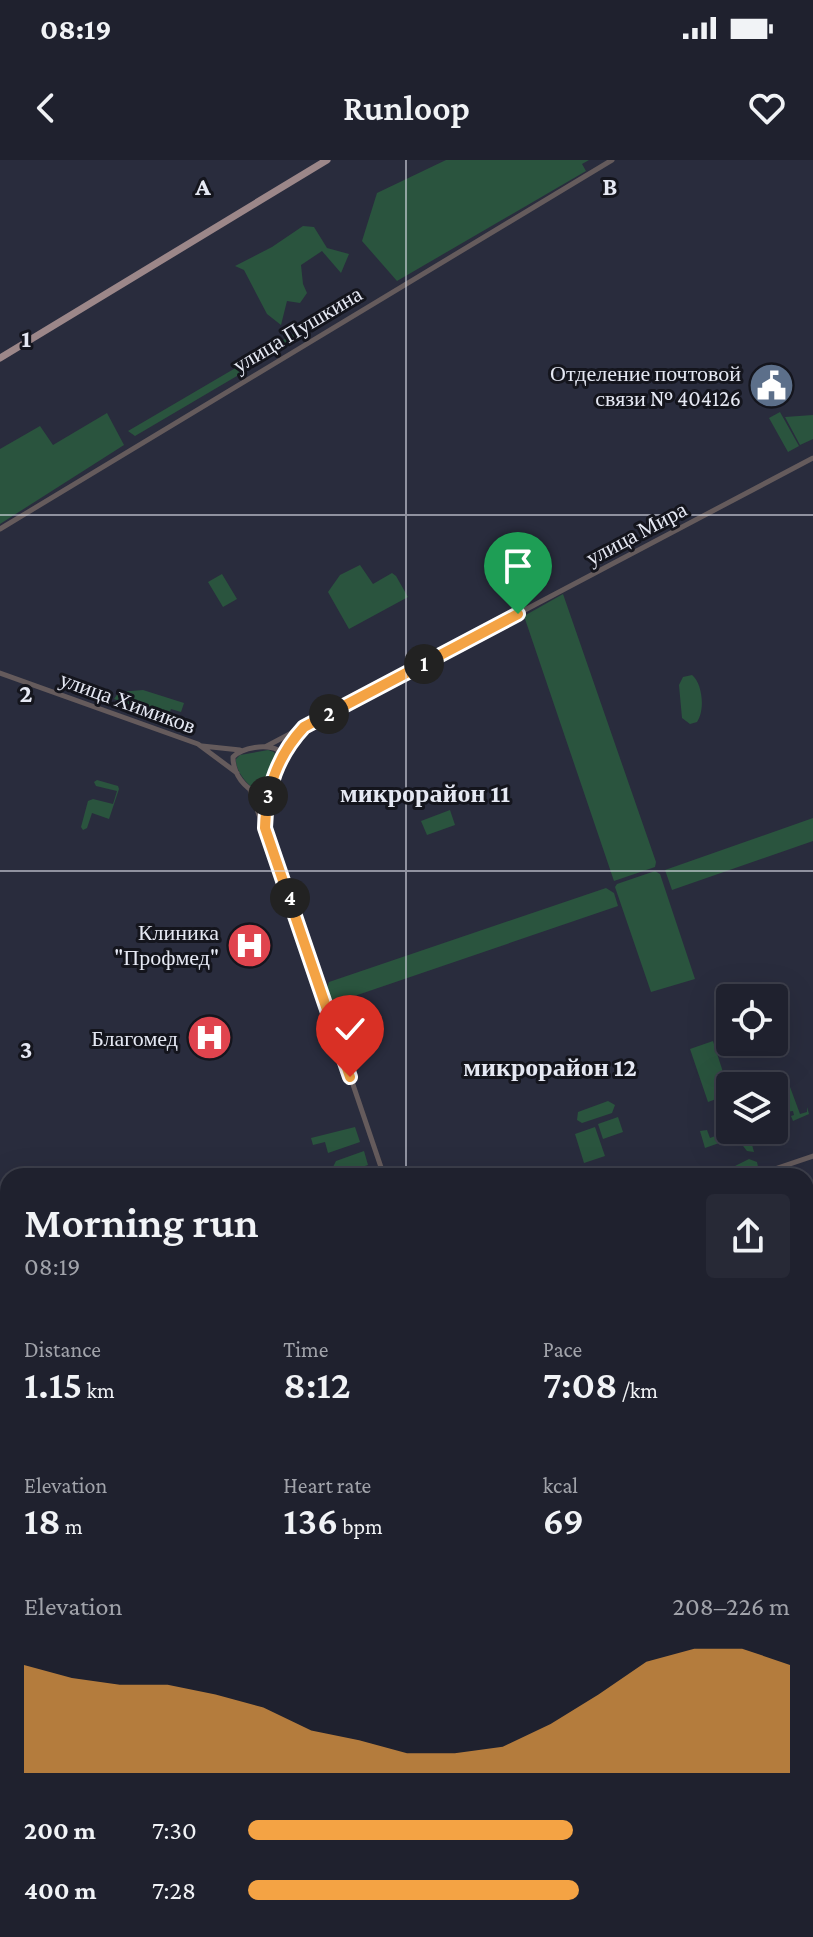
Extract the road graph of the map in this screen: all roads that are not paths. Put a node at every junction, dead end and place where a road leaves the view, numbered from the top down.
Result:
1 (327, 160) edge
2 (612, 160) edge
3 (0, 358) edge
4 (813, 458) edge
5 (0, 529) edge
6 (0, 673) edge
7 (304, 727) junction
8 (200, 745) junction
9 (265, 747) junction
10 (245, 750) junction
11 (281, 757) junction
12 (237, 773) junction
13 (270, 788) junction
14 (250, 790) junction
15 (265, 828) junction
16 (813, 1156) edge
17 (381, 1168) edge
18 (778, 1168) edge

1 - 3 main road
2 - 5 street, улица Пушкина
4 - 7 street, улица Мира
6 - 8 street, улица Химиков
7 - 9 street, улица Мира
7 - 11 street, улица Мира
8 - 10 street, улица Химиков
8 - 12 street, улица Химиков
9 - 10 street
9 - 11 street
10 - 12 street
11 - 13 street
12 - 14 street
13 - 14 street
13 - 15 street
14 - 15 street
15 - 17 street
16 - 18 street

